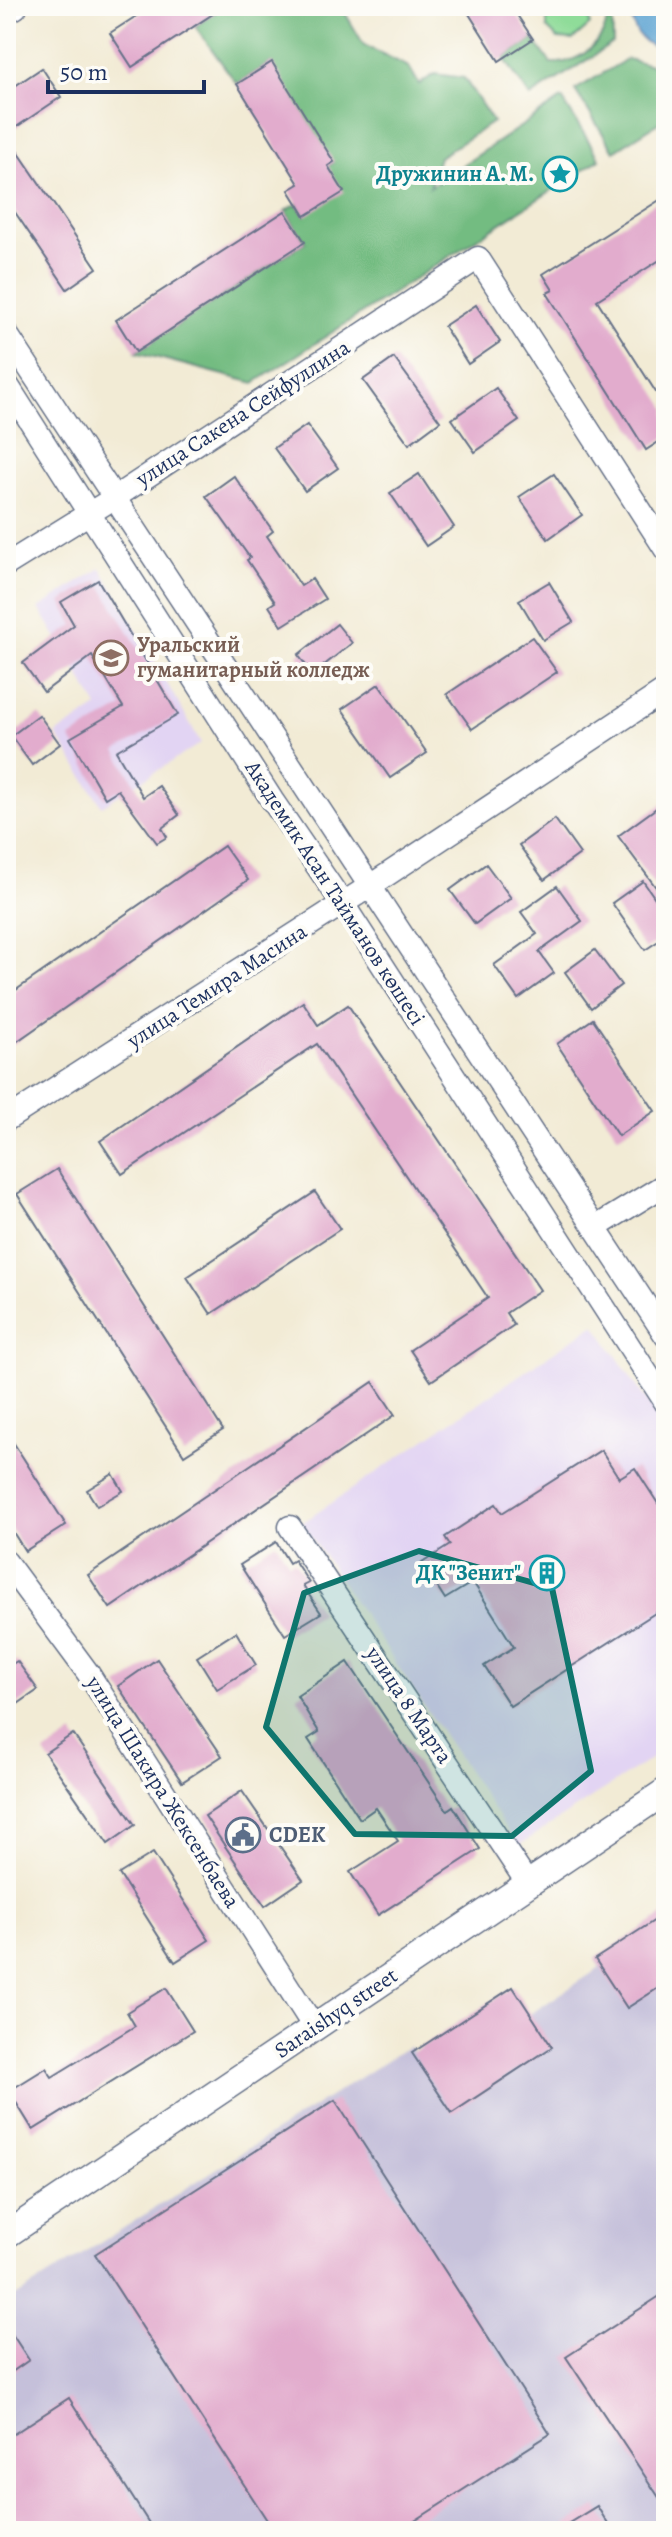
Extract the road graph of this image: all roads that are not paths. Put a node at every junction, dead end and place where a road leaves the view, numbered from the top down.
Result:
1 (14, 6) edge
2 (6, 11) edge
3 (6, 333) edge
4 (6, 383) edge
5 (114, 498) junction
6 (91, 513) junction
7 (666, 550) edge
8 (6, 565) edge
9 (666, 690) edge
10 (370, 886) junction
11 (343, 904) junction
12 (6, 1120) edge
13 (666, 1184) edge
14 (596, 1227) junction
15 (666, 1336) edge
16 (666, 1403) edge
17 (290, 1527) dead end
18 (6, 1562) edge
19 (666, 1791) edge
20 (528, 1884) junction
21 (314, 2027) junction
22 (6, 2235) edge

1 - 2 street
3 - 5 street, Академик Асан Тайманов көшесі
4 - 6 street, Академик Асан Тайманов көшесі
5 - 6 street, улица Сакена Сейфуллина
5 - 7 street, улица Сакена Сейфуллина
5 - 10 street, Академик Асан Тайманов көшесі
6 - 8 street, улица Сакена Сейфуллина
6 - 11 street, Академик Асан Тайманов көшесі
9 - 10 street, улица Темира Масина
10 - 11 street, улица Темира Масина
10 - 14 street, Академик Асан Тайманов көшесі
11 - 12 street, улица Темира Масина
11 - 16 street, Академик Асан Тайманов көшесі
13 - 14 street
14 - 15 street, Академик Асан Тайманов көшесі
17 - 20 street, улица 8 Марта
18 - 21 street, улица Шакира Жексенбаева
19 - 20 street, Saraishyq street
20 - 21 street, Saraishyq street
21 - 22 street, Saraishyq street

